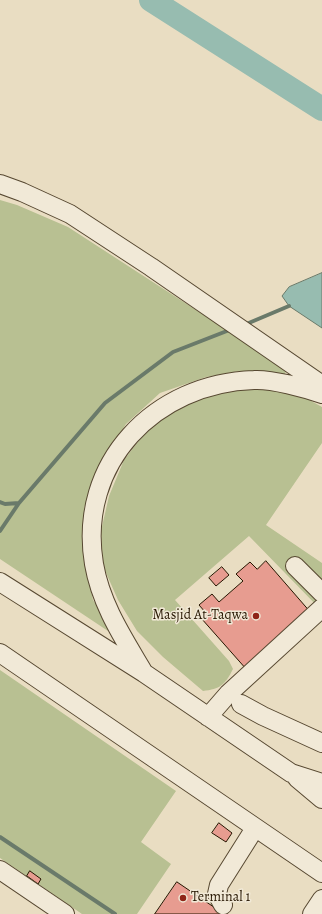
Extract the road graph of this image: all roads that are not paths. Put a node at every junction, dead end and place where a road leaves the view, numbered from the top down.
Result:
1 (0, 184) edge
2 (322, 385) edge
3 (322, 394) edge
4 (295, 566) dead end
5 (0, 582) edge
6 (322, 592) edge
7 (322, 608) edge
8 (0, 653) edge
9 (144, 673) junction
10 (241, 704) dead end
11 (208, 717) junction
12 (322, 743) edge
13 (291, 773) junction
14 (322, 783) edge
15 (322, 800) edge
16 (255, 828) junction
17 (0, 870) edge
18 (322, 874) edge
19 (322, 899) edge
20 (223, 904) dead end
21 (65, 914) edge
22 (312, 914) edge

1 - 2 street
3 - 9 street
4 - 6 street
5 - 9 street
7 - 11 street
8 - 16 street
9 - 11 street
10 - 12 street
11 - 13 street
13 - 14 street
13 - 15 street
16 - 18 street
16 - 20 street
17 - 21 street
19 - 22 street

